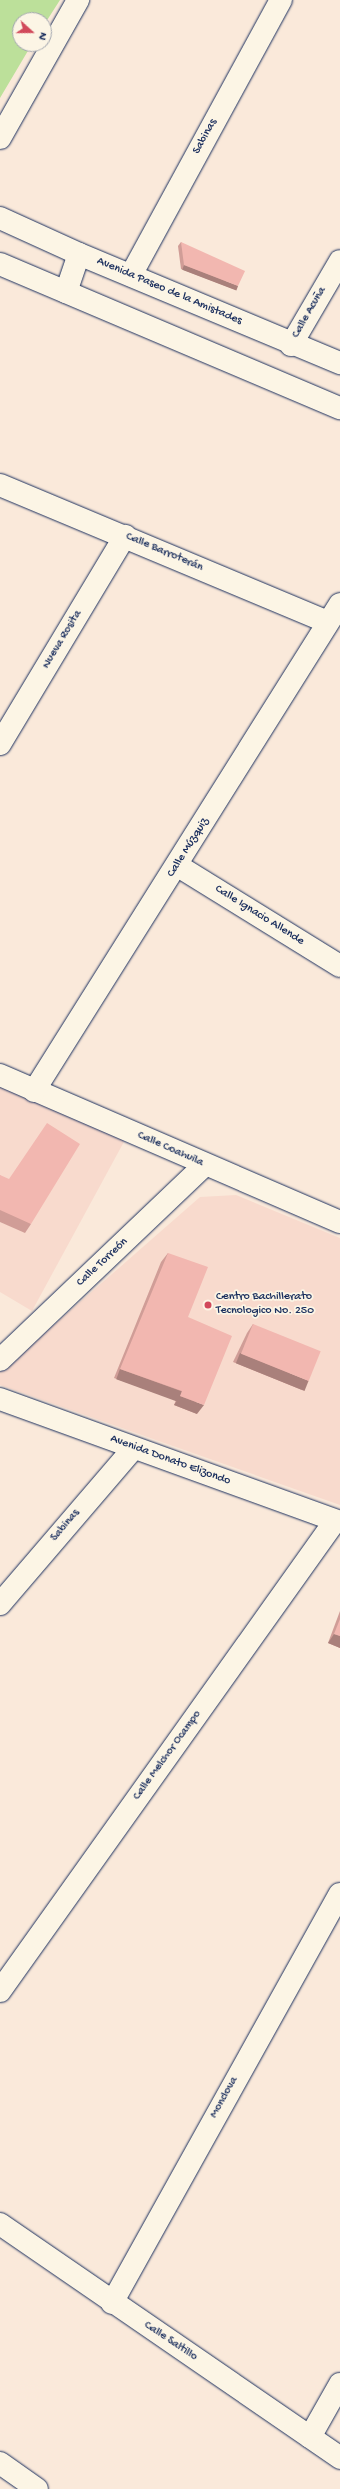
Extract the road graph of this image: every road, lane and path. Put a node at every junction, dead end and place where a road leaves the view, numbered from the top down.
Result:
1 (78, 0) edge
2 (281, 0) edge
3 (0, 138) edge
4 (0, 218) edge
5 (79, 254) junction
6 (340, 261) edge
7 (0, 264) edge
8 (131, 275) junction
9 (66, 292) junction
10 (291, 344) junction
11 (340, 363) edge
12 (340, 408) edge
13 (0, 485) edge
14 (125, 536) junction
15 (340, 604) edge
16 (328, 622) junction
17 (0, 744) edge
18 (178, 866) junction
19 (340, 966) edge
20 (0, 1075) edge
21 (34, 1090) junction
22 (205, 1166) junction
23 (340, 1222) edge
24 (0, 1360) edge
25 (0, 1399) edge
26 (133, 1449) junction
27 (338, 1521) edge
28 (0, 1604) edge
29 (340, 1894) edge
30 (0, 1991) edge
31 (0, 2224) edge
32 (112, 2303) junction
33 (340, 2384) edge
34 (310, 2437) junction
35 (340, 2458) edge
36 (0, 2463) edge
37 (37, 2489) edge

1 - 3 street
2 - 8 street, Sabinas
4 - 5 street, Avenida Paseo de la Amistades
5 - 8 street, Avenida Paseo de la Amistades
5 - 9 street
6 - 10 street, Calle Acuña
7 - 9 street
8 - 10 street, Avenida Paseo de la Amistades
9 - 12 street
10 - 11 street, Avenida Paseo de la Amistades
13 - 14 street, Calle Barroterán
14 - 16 street, Calle Barroterán
14 - 17 street, Nueva Rosita
15 - 16 street, Calle Múzquiz
16 - 18 street, Calle Múzquiz
18 - 19 street, Calle Ignacio Allende
18 - 21 street, Calle Múzquiz
20 - 21 street, Calle Coahuila
21 - 22 street, Calle Coahuila
22 - 23 street, Calle Coahuila
22 - 24 street, Calle Torreón
25 - 26 street, Avenida Donato Elizondo
26 - 27 street, Avenida Donato Elizondo
26 - 28 street, Sabinas
27 - 30 street, Calle Melchor Ocampo
29 - 32 street, Monclova
31 - 32 street, Calle Saltillo
32 - 34 street, Calle Saltillo
33 - 34 street
34 - 35 street, Calle Saltillo
36 - 37 street

